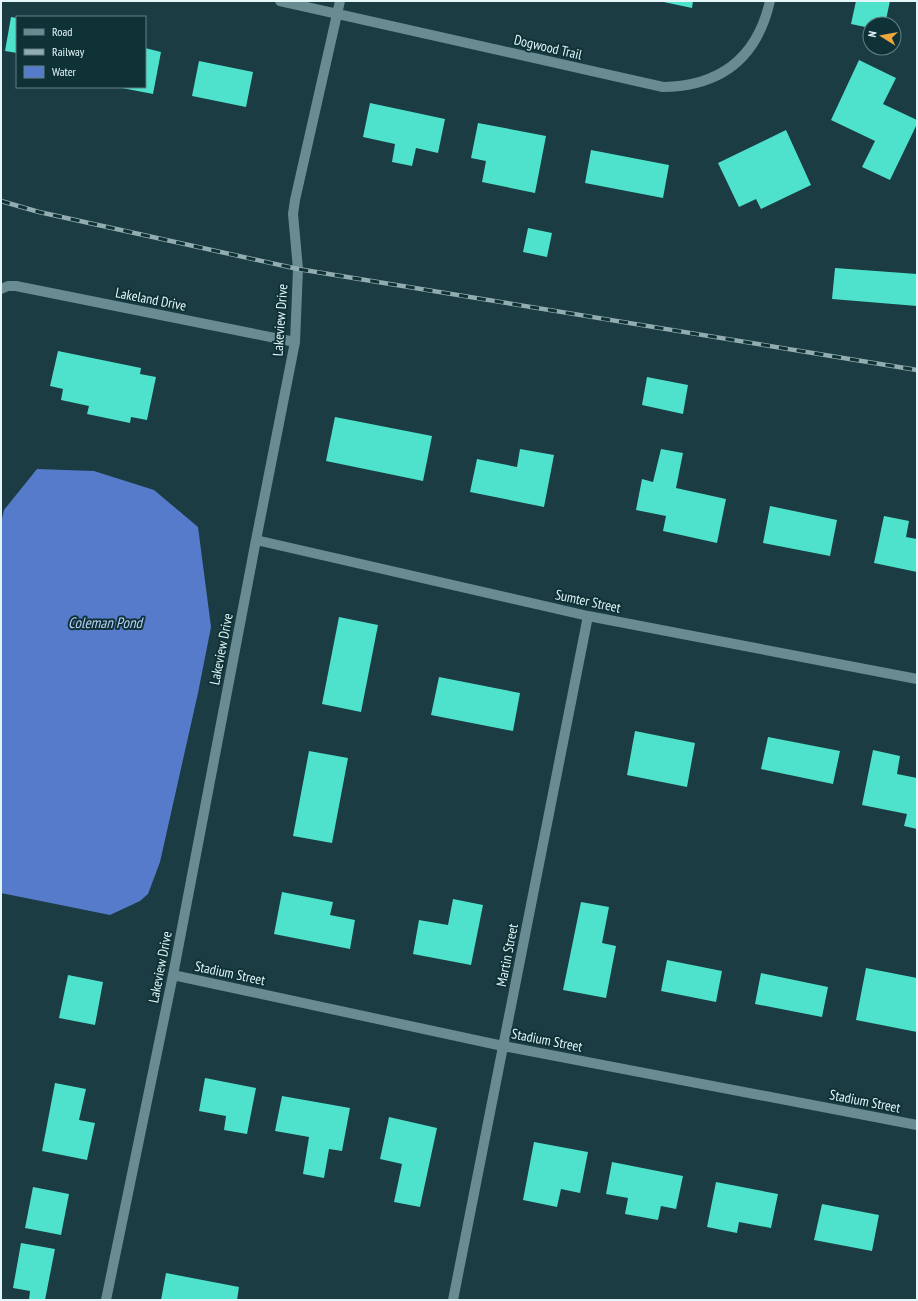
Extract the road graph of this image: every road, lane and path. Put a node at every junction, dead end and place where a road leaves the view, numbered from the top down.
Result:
1 (280, 1) edge
2 (340, 1) edge
3 (770, 1) edge
4 (337, 14) junction
5 (1, 289) edge
6 (295, 342) junction
7 (256, 540) junction
8 (588, 616) junction
9 (917, 679) edge
10 (173, 975) junction
11 (504, 1046) junction
12 (917, 1125) edge
13 (106, 1300) edge
14 (453, 1300) edge

1 - 4 street, Dogwood Trail
2 - 4 street, Lakeview Drive
3 - 4 street, Dogwood Trail
4 - 6 street, Lakeview Drive
5 - 6 street, Lakeland Drive
6 - 7 street, Lakeview Drive
7 - 8 street, Sumter Street
7 - 10 street, Lakeview Drive
8 - 9 street, Sumter Street
8 - 11 street, Martin Street
10 - 11 street, Stadium Street
10 - 13 street, Lakeview Drive
11 - 12 street, Stadium Street
11 - 14 street, Martin Street

